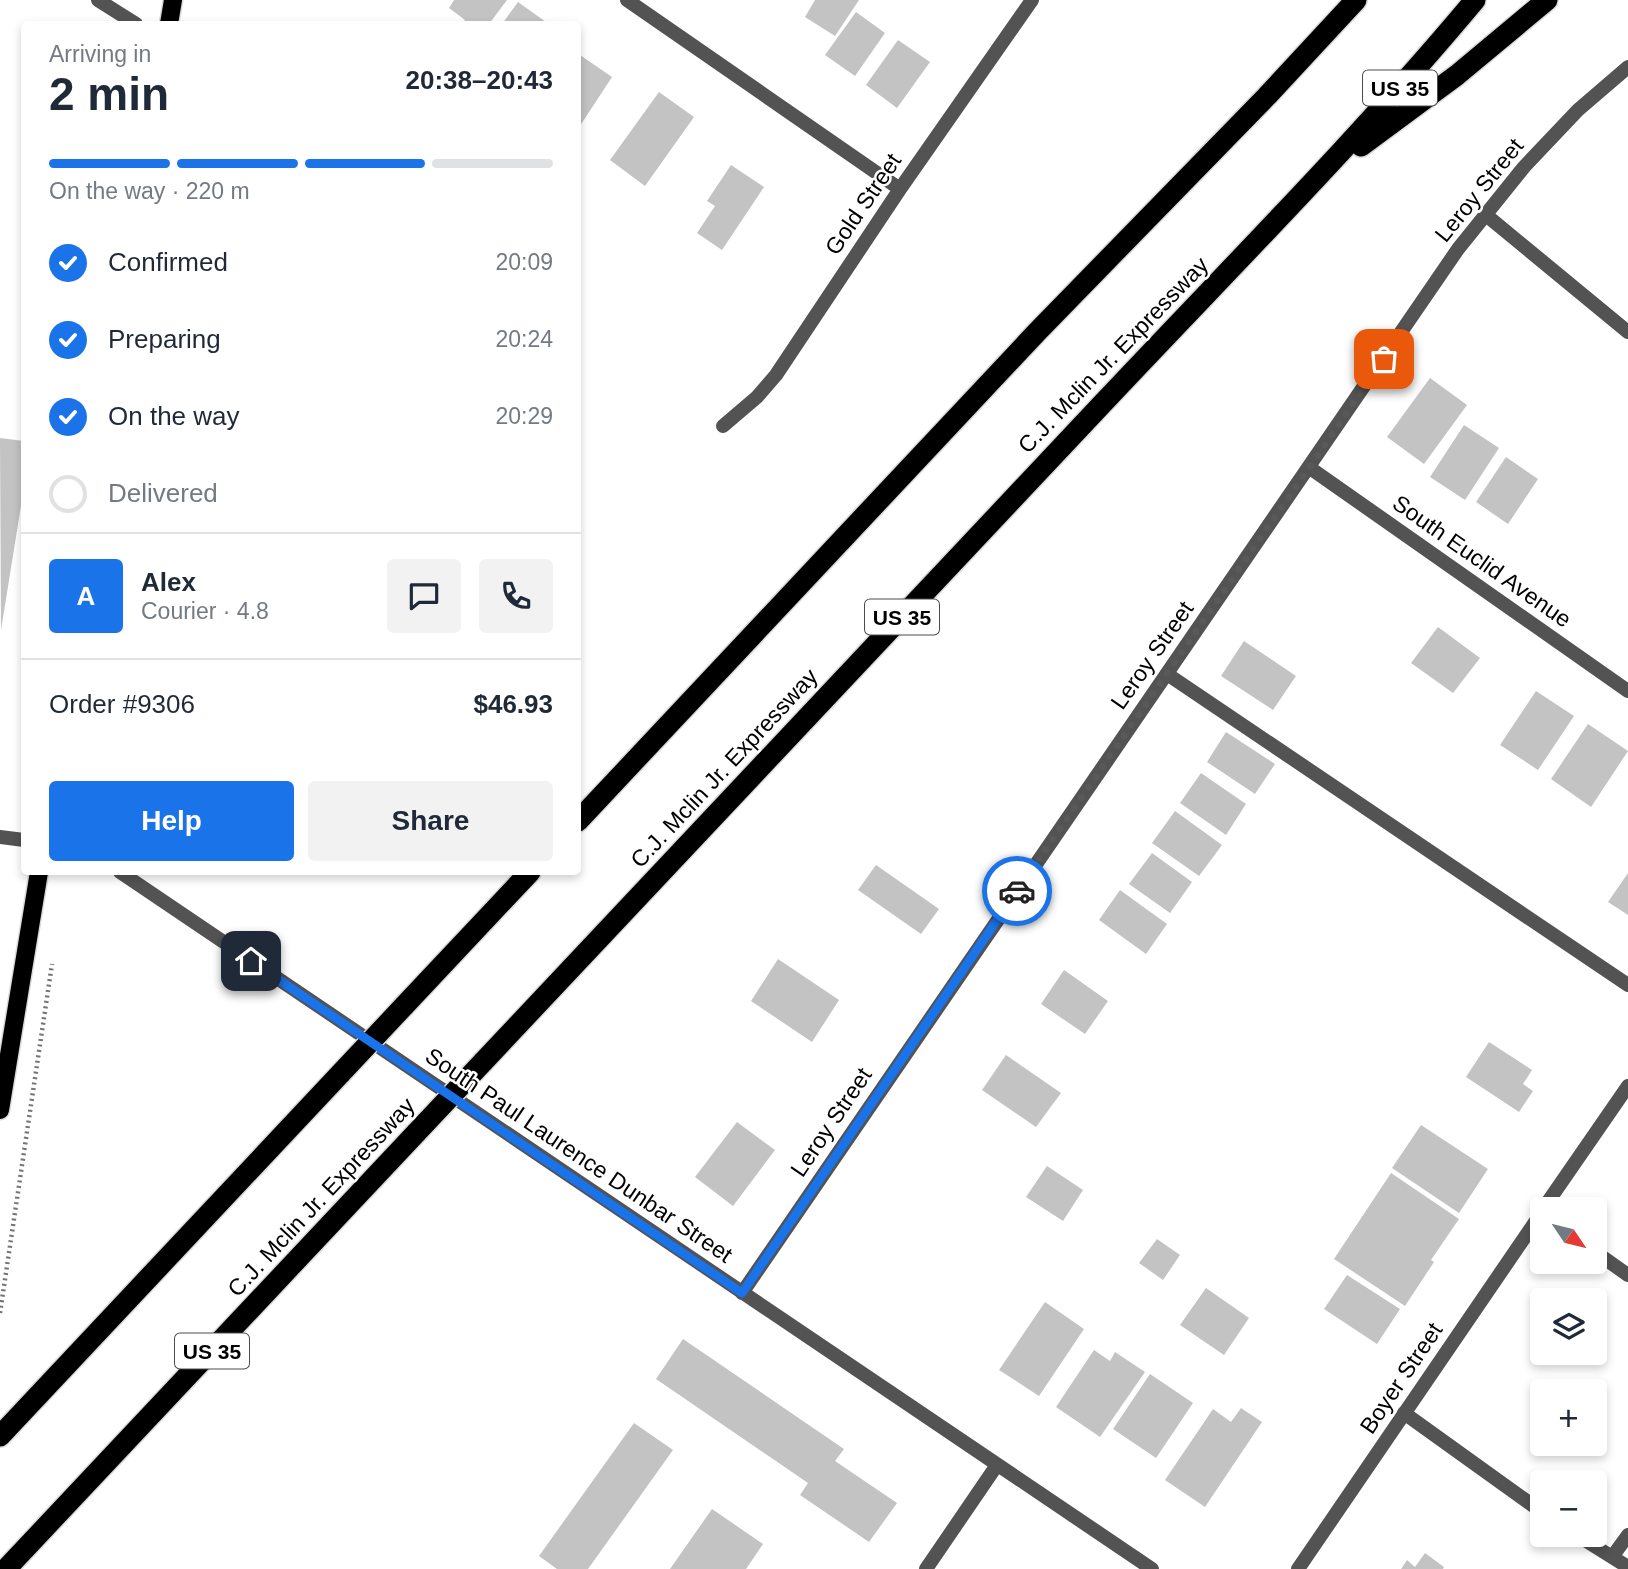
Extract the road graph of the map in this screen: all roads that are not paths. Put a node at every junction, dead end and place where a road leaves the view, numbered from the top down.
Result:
1 (98, 0) edge
2 (173, 0) edge
3 (627, 0) edge
4 (1032, 0) edge
5 (1356, 0) edge
6 (1475, 0) edge
7 (1547, 0) edge
8 (131, 21) edge
9 (170, 21) edge
10 (1628, 67) edge
11 (1322, 174) junction
12 (900, 189) junction
13 (1486, 215) junction
14 (1628, 332) edge
15 (723, 426) dead end
16 (1310, 468) junction
17 (1167, 674) junction
18 (1628, 691) edge
19 (581, 818) edge
20 (0, 836) edge
21 (21, 840) edge
22 (39, 875) edge
23 (124, 875) edge
24 (527, 875) edge
25 (1628, 985) edge
26 (1628, 1086) edge
27 (0, 1110) edge
28 (1552, 1197) edge
29 (1530, 1229) edge
30 (1607, 1260) edge
31 (1628, 1275) edge
32 (742, 1293) junction
33 (1404, 1413) junction
34 (0, 1436) edge
35 (998, 1465) junction
36 (1530, 1503) edge
37 (1628, 1535) edge
38 (1596, 1547) edge
39 (1612, 1557) junction
40 (1628, 1567) edge
41 (6, 1569) edge
42 (926, 1569) edge
43 (1152, 1569) edge
44 (1298, 1569) edge

1 - 8 street
2 - 9 main road
3 - 12 street
4 - 12 street, Gold Street
5 - 19 highway
6 - 11 highway, C.J. Mclin Jr. Expressway / US 35
7 - 11 highway
10 - 13 street, Leroy Street
11 - 41 highway, C.J. Mclin Jr. Expressway / US 35, bridge
12 - 15 street, Gold Street
13 - 14 street
13 - 16 street, Leroy Street
16 - 17 street, Leroy Street
16 - 18 street, South Euclid Avenue
17 - 25 street
17 - 32 street, Leroy Street
20 - 21 street
22 - 27 main road
23 - 32 street, South Paul Laurence Dunbar Street
24 - 34 highway, bridge
26 - 28 street, Boyer Street
29 - 33 street, Boyer Street
30 - 31 street
32 - 35 street, South Paul Laurence Dunbar Street
33 - 36 street
33 - 44 street, Boyer Street
35 - 42 street
35 - 43 street, South Paul Laurence Dunbar Street
37 - 39 street
38 - 39 street
39 - 40 street

